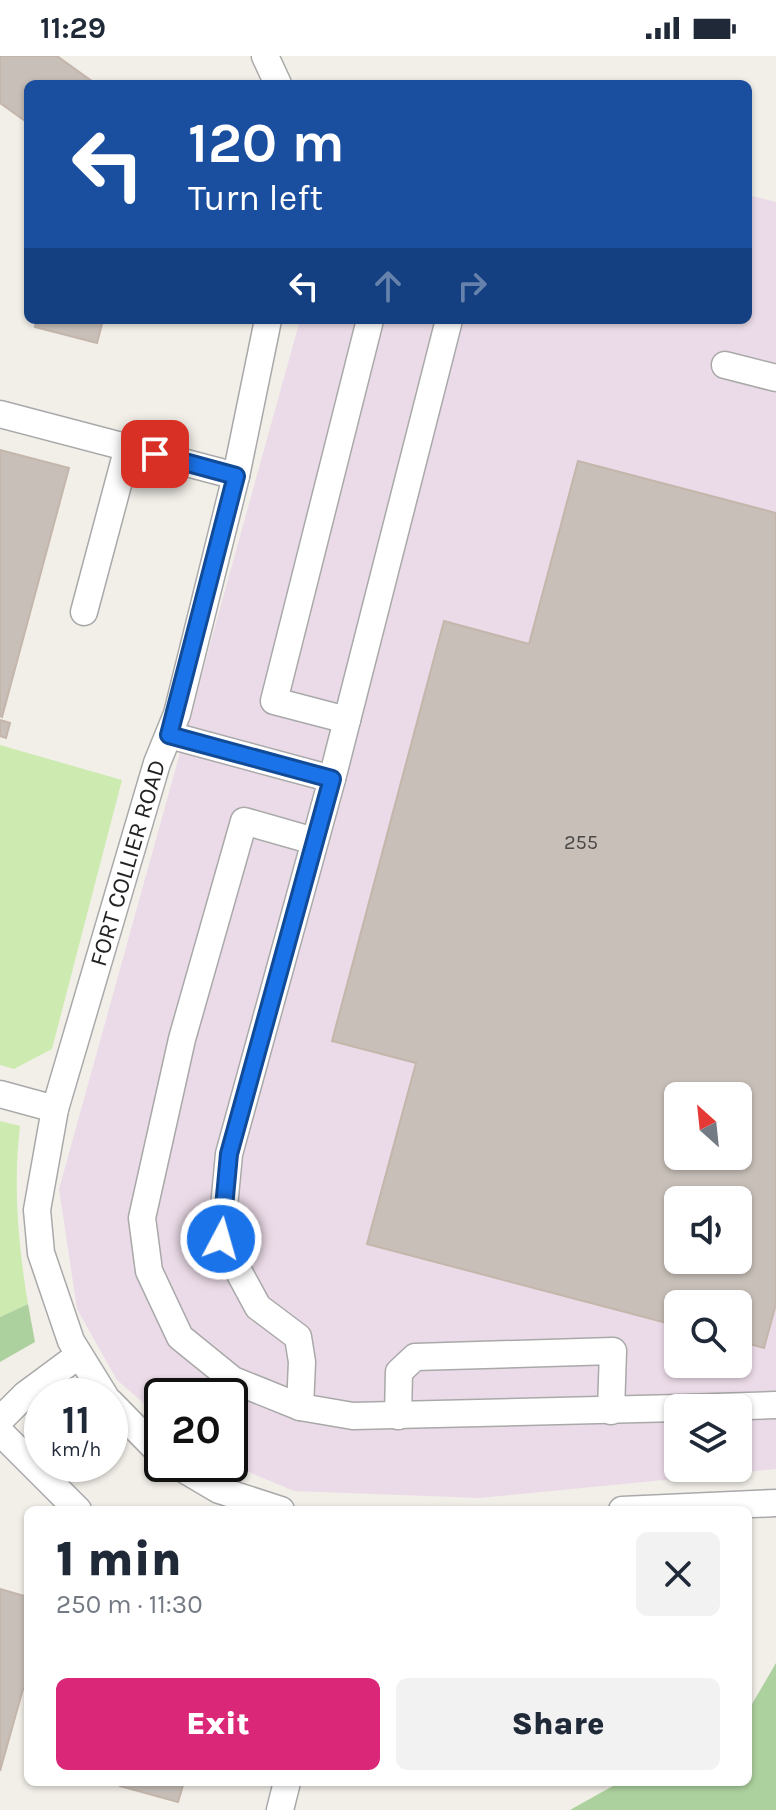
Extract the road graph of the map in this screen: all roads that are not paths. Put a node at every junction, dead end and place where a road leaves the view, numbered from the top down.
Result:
1 (265, 56) edge
2 (276, 80) edge
3 (267, 324) edge
4 (369, 324) edge
5 (448, 324) edge
6 (725, 365) dead end
7 (776, 378) edge
8 (0, 414) edge
9 (128, 447) junction
10 (236, 476) junction
11 (84, 612) dead end
12 (347, 720) junction
13 (169, 735) junction
14 (332, 779) junction
15 (314, 841) junction
16 (0, 1094) edge
17 (55, 1109) junction
18 (79, 1355) junction
19 (94, 1378) edge
20 (776, 1405) edge
21 (752, 1406) edge
22 (300, 1407) junction
23 (664, 1409) edge
24 (611, 1411) junction
25 (398, 1416) junction
26 (0, 1420) edge
27 (128, 1420) edge
28 (0, 1432) edge
29 (144, 1437) edge
30 (205, 1482) edge
31 (776, 1503) edge
32 (74, 1506) edge
33 (269, 1506) edge
34 (710, 1506) edge
35 (286, 1786) edge
36 (280, 1810) edge

1 - 2 street
3 - 10 street, FORT COLLIER ROAD
4 - 12 street
5 - 12 street
6 - 7 street
8 - 9 street
9 - 10 street
9 - 11 street
10 - 13 street, FORT COLLIER ROAD
12 - 14 street
13 - 14 street
13 - 17 street, FORT COLLIER ROAD
14 - 15 street
15 - 22 street
15 - 22 street
16 - 17 street
17 - 18 street, FORT COLLIER ROAD
18 - 19 street, FORT COLLIER ROAD
18 - 26 street
20 - 21 street
22 - 25 street
23 - 24 street
24 - 25 street
24 - 25 street
27 - 29 street
28 - 32 street
30 - 33 street
31 - 34 street
35 - 36 street

